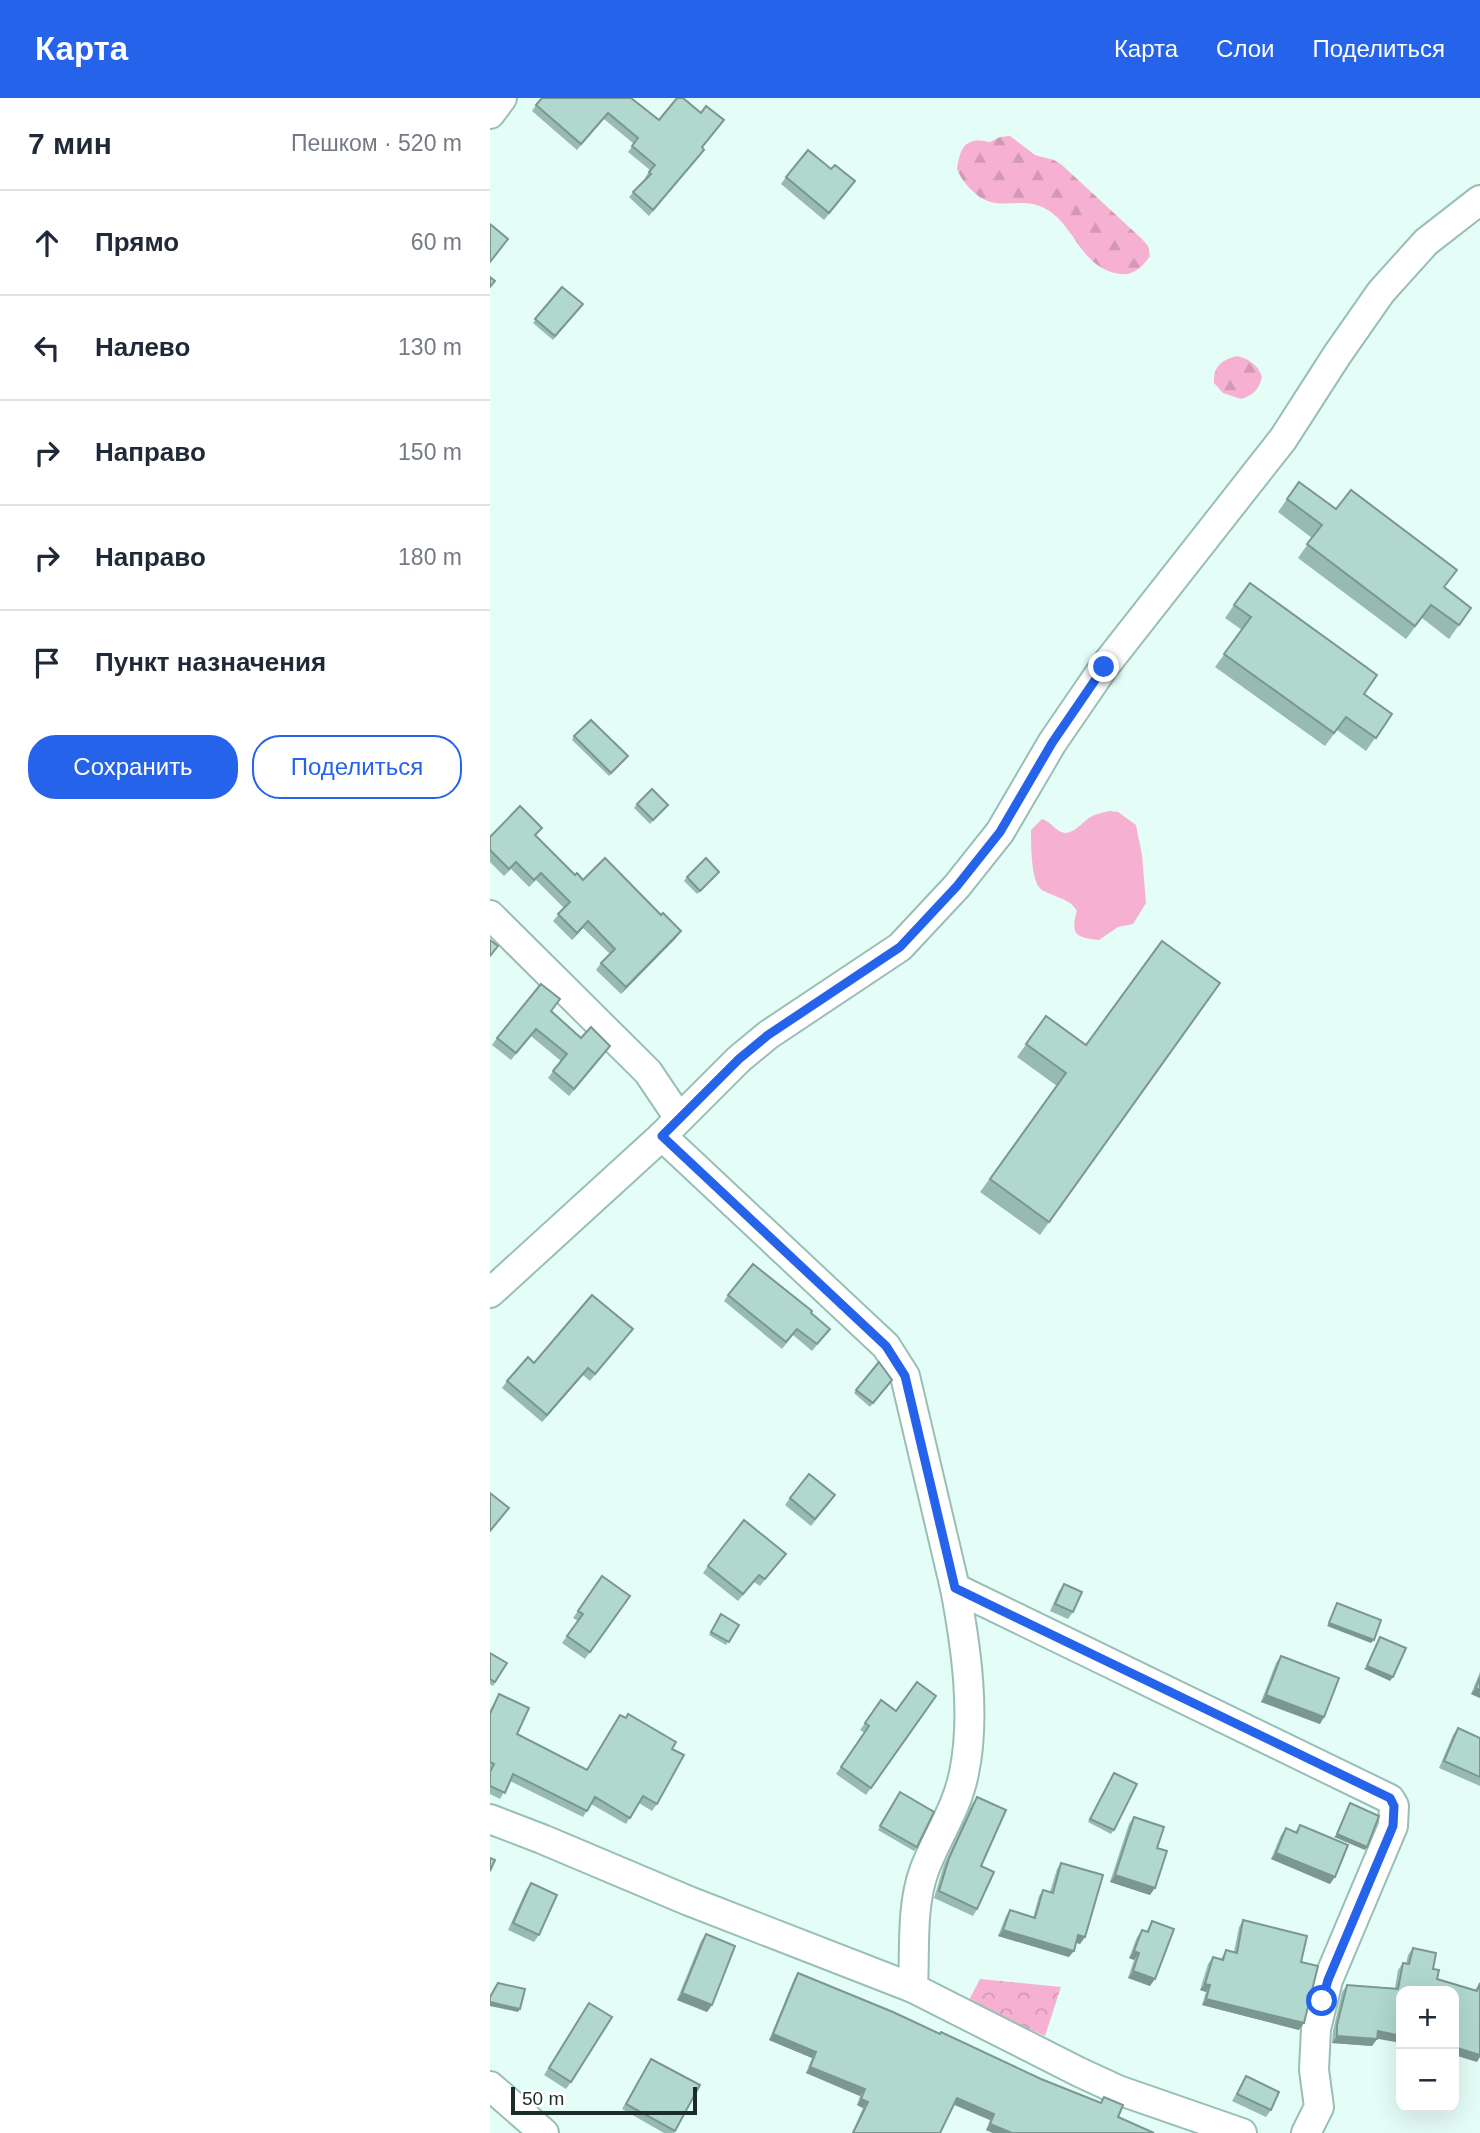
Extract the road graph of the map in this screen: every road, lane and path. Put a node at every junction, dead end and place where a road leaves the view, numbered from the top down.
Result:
1 (502, 98) edge
2 (490, 114) edge
3 (1480, 200) edge
4 (490, 915) edge
5 (670, 1127) junction
6 (490, 1293) edge
7 (955, 1588) junction
8 (490, 1819) edge
9 (913, 1987) junction
10 (490, 2086) edge
11 (544, 2133) edge
12 (1242, 2133) edge
13 (1306, 2133) edge

1 - 2 street
3 - 5 street
4 - 5 street
5 - 6 street
5 - 7 street
7 - 9 street
7 - 13 street
8 - 9 street
9 - 12 street
10 - 11 street

